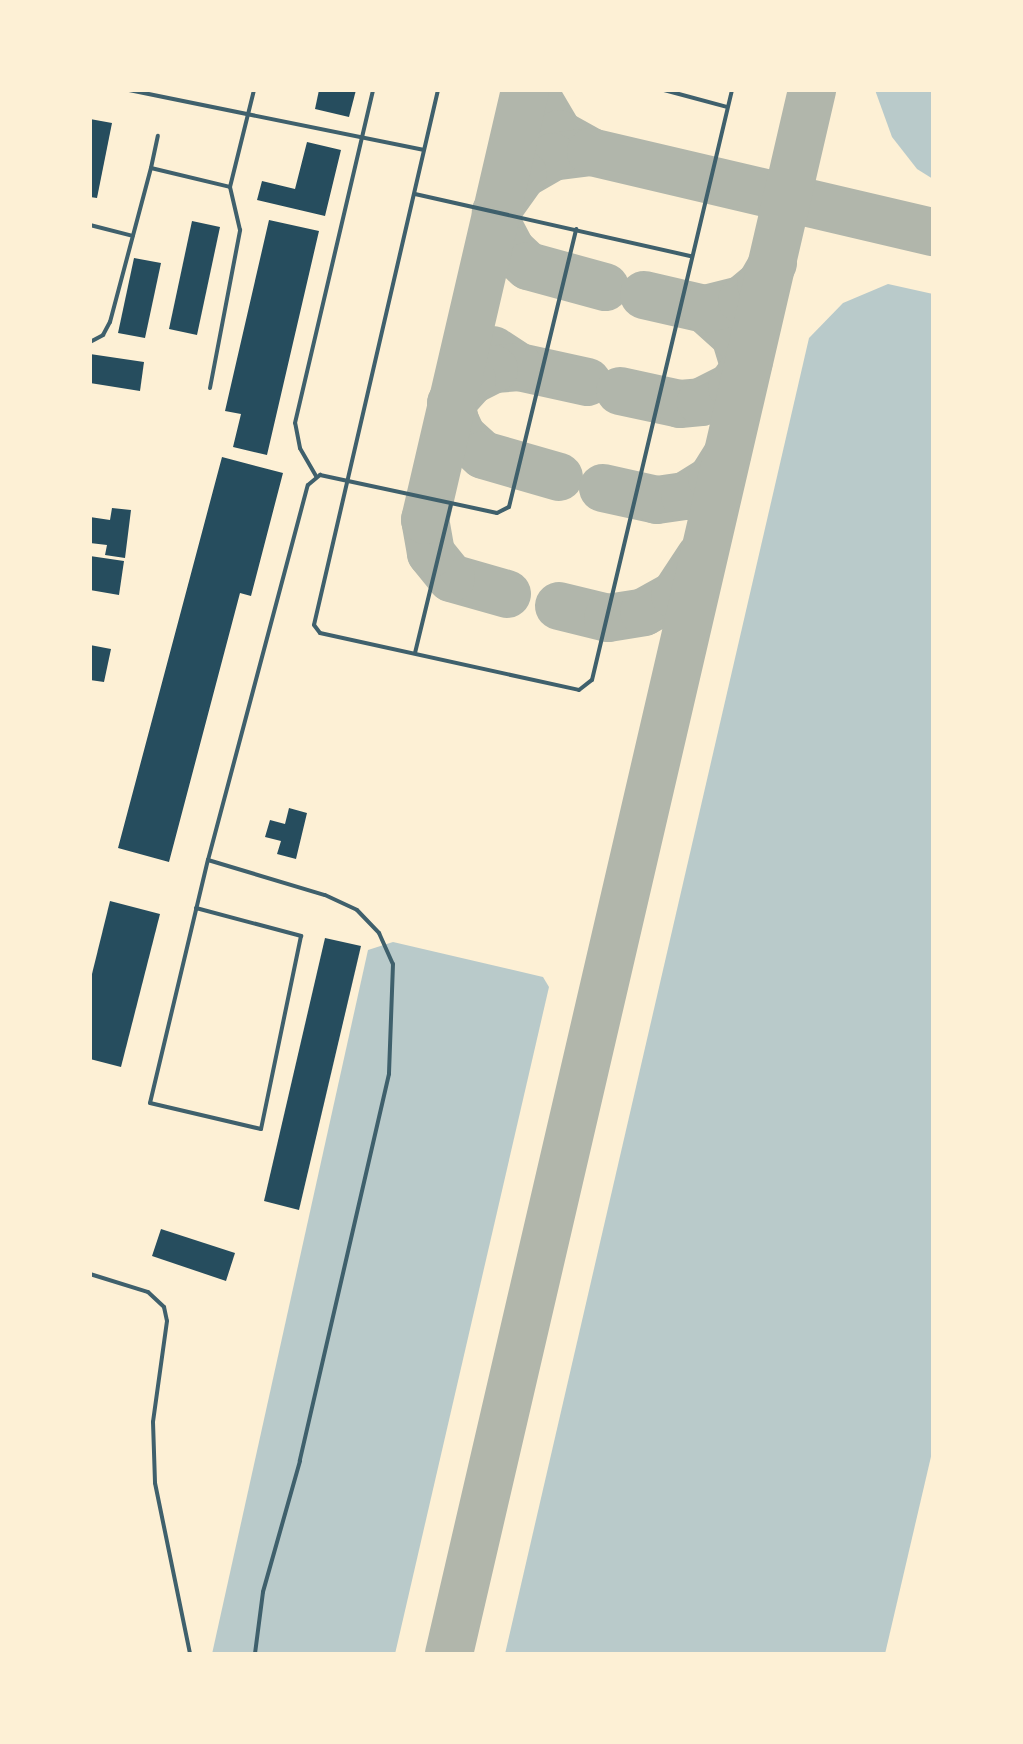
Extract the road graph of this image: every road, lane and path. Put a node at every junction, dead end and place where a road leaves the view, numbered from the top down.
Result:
1 (128, 90) edge
2 (254, 90) edge
3 (373, 90) edge
4 (438, 90) edge
5 (664, 90) edge
6 (732, 90) edge
7 (728, 107) junction
8 (248, 115) junction
9 (158, 136) dead end
10 (360, 138) junction
11 (425, 150) junction
12 (151, 168) junction
13 (230, 187) junction
14 (416, 194) junction
15 (90, 225) edge
16 (576, 228) junction
17 (133, 236) junction
18 (692, 256) junction
19 (90, 342) edge
20 (210, 388) dead end
21 (316, 476) junction
22 (345, 479) junction
23 (452, 504) junction
24 (414, 653) junction
25 (208, 860) junction
26 (196, 908) junction
27 (90, 1274) edge
28 (190, 1654) edge
29 (255, 1654) edge

1 - 8 lane
2 - 8 lane
3 - 10 lane
4 - 11 lane
5 - 7 lane
6 - 7 lane
7 - 18 lane
8 - 10 lane
8 - 13 lane
9 - 12 lane
10 - 11 lane
10 - 21 lane
11 - 14 lane
12 - 13 lane
12 - 17 lane
13 - 20 lane
14 - 16 lane
14 - 22 lane
15 - 17 lane
16 - 18 lane
16 - 23 lane
17 - 19 lane
18 - 24 lane
21 - 22 lane
21 - 25 lane
22 - 23 lane
22 - 24 lane
23 - 24 lane
25 - 26 lane
25 - 29 lane
26 - 26 lane
27 - 28 lane

